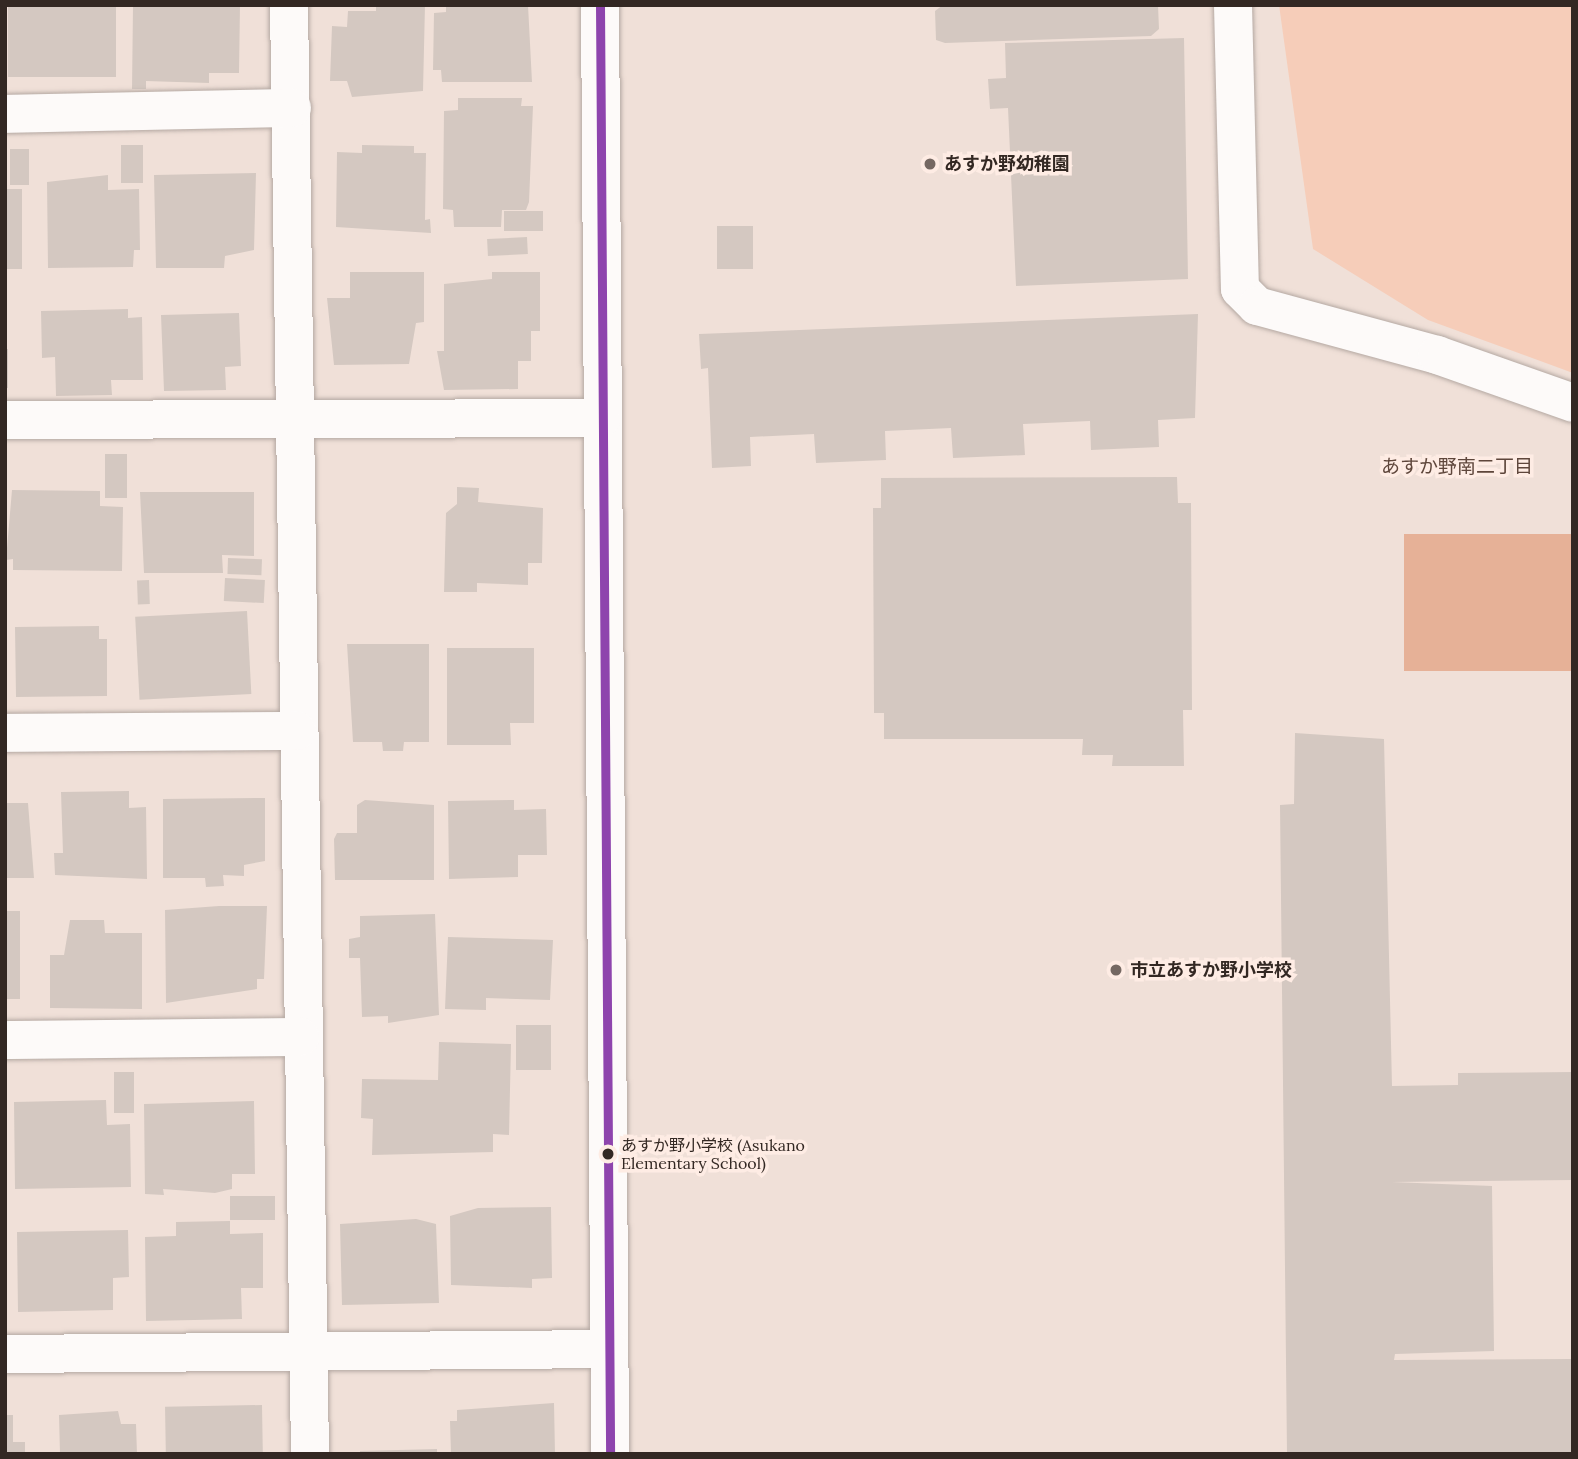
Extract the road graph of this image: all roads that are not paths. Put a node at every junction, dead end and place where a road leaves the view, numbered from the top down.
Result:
1 (289, 5) edge
2 (600, 5) edge
3 (1233, 5) edge
4 (292, 108) junction
5 (5, 114) edge
6 (1573, 403) edge
7 (295, 414) junction
8 (601, 418) junction
9 (5, 420) edge
10 (297, 732) junction
11 (5, 733) edge
12 (300, 1037) junction
13 (5, 1040) edge
14 (608, 1349) junction
15 (308, 1353) junction
16 (5, 1354) edge
17 (310, 1454) edge
18 (610, 1454) edge

1 - 4 street
2 - 8 street
3 - 6 street
4 - 5 street
4 - 7 street
7 - 8 street
7 - 9 street
7 - 10 street
8 - 14 street
10 - 11 street
10 - 12 street
12 - 13 street
12 - 15 street
14 - 15 street
14 - 18 street
15 - 16 street
15 - 17 street

